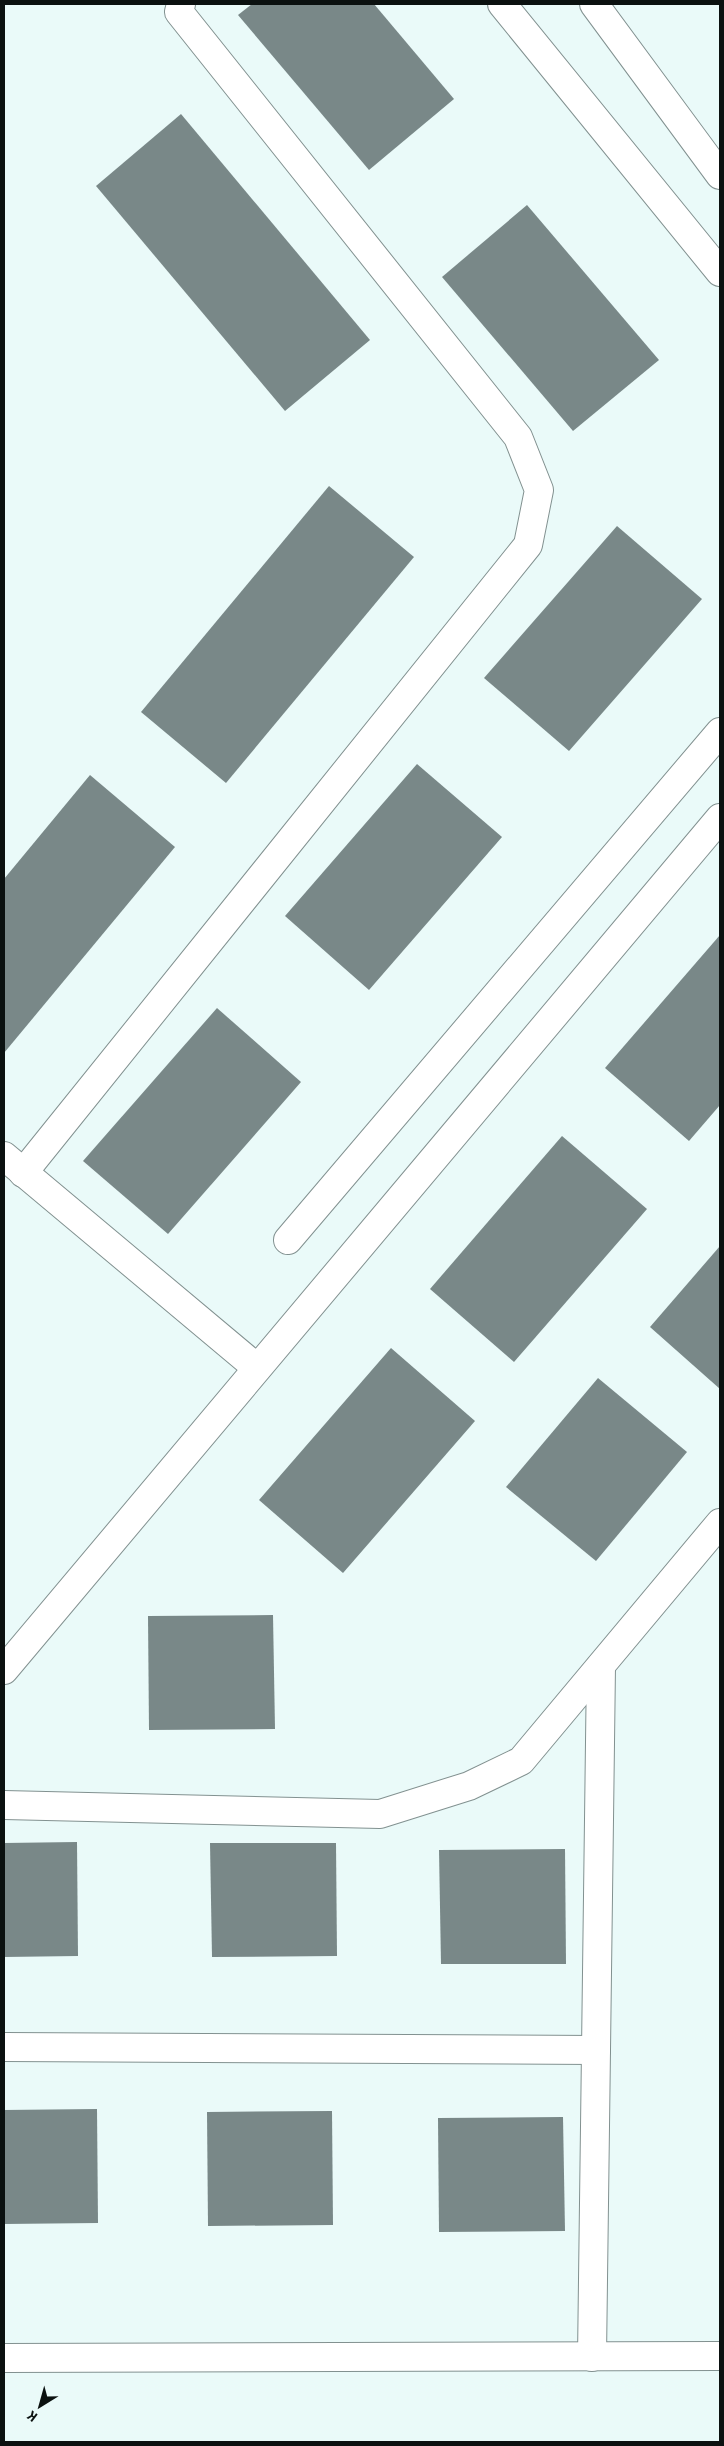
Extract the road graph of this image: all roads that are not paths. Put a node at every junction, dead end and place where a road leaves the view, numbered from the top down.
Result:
1 (181, 4) edge
2 (502, 4) edge
3 (594, 4) edge
4 (720, 175) edge
5 (720, 272) edge
6 (720, 732) edge
7 (720, 818) edge
8 (14, 1164) edge
9 (288, 1240) dead end
10 (257, 1368) junction
11 (720, 1523) edge
12 (601, 1666) junction
13 (4, 1670) edge
14 (4, 1804) edge
15 (4, 2048) edge
16 (596, 2050) junction
17 (592, 2356) junction
18 (720, 2356) edge
19 (4, 2358) edge

1 - 8 street
2 - 5 street
3 - 4 street
6 - 9 street
7 - 10 street
8 - 10 street
10 - 13 street
11 - 12 street
12 - 14 street
12 - 16 street
15 - 16 street
16 - 17 street
17 - 18 street
17 - 19 street

